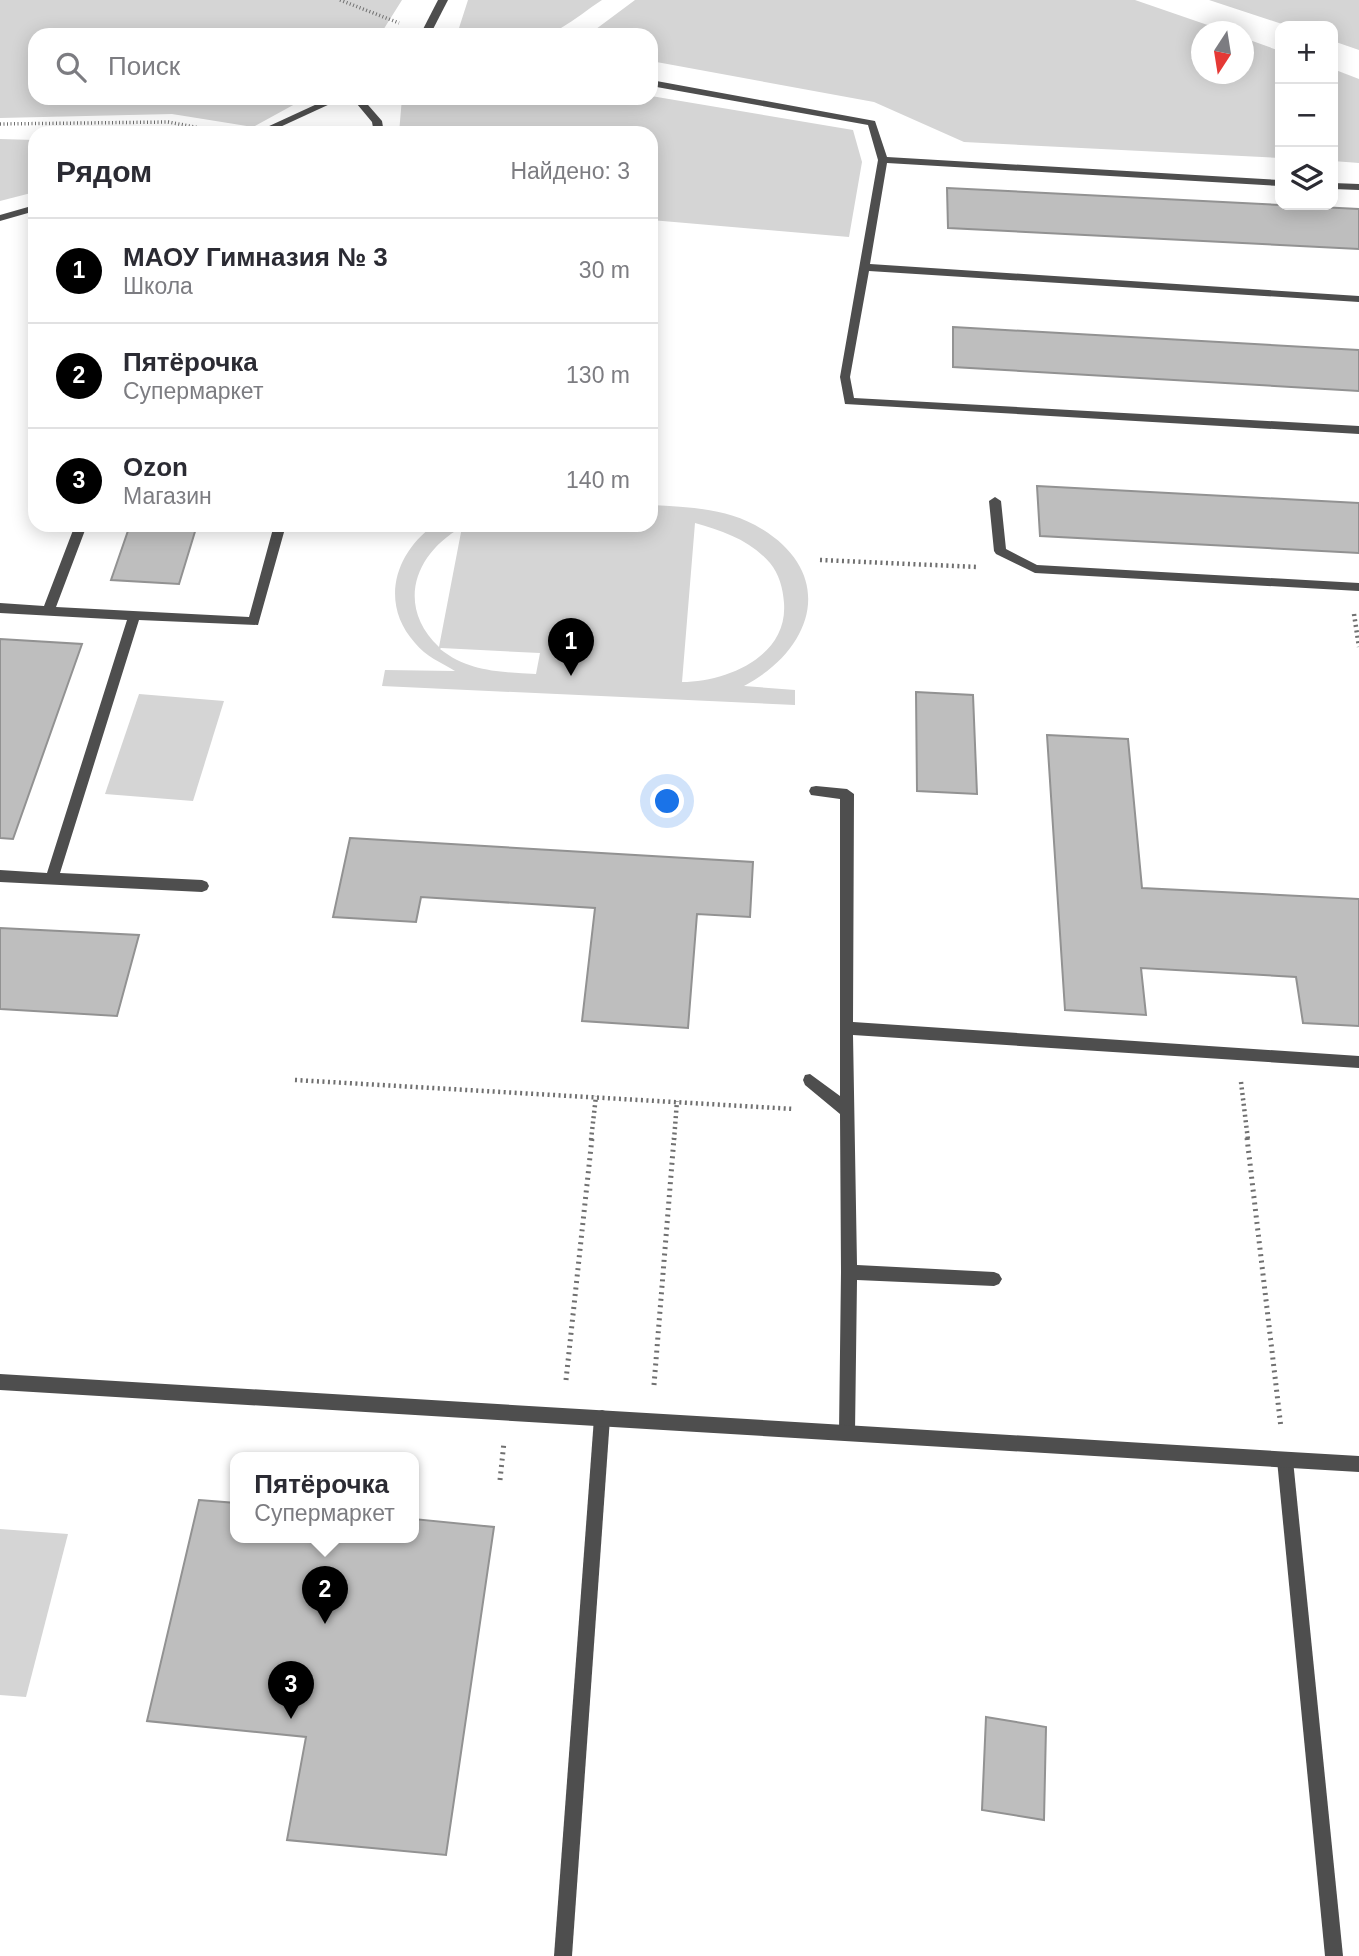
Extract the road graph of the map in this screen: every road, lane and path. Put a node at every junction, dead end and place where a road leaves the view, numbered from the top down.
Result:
1 (341, 0) edge
2 (443, 0) edge
3 (403, 27) dead end
4 (429, 28) edge
5 (658, 84) edge
6 (322, 105) edge
7 (363, 105) edge
8 (0, 124) edge
9 (189, 126) edge
10 (275, 126) edge
11 (378, 126) edge
12 (883, 160) junction
13 (1275, 183) edge
14 (1338, 186) edge
15 (1359, 187) edge
16 (28, 210) edge
17 (0, 218) edge
18 (864, 267) junction
19 (1359, 299) edge
20 (1359, 430) edge
21 (995, 501) dead end
22 (78, 532) edge
23 (278, 532) edge
24 (820, 560) dead end
25 (981, 567) dead end
26 (1359, 587) edge
27 (0, 608) edge
28 (48, 611) junction
29 (134, 616) junction
30 (816, 792) dead end
31 (0, 876) edge
32 (52, 879) junction
33 (202, 886) dead end
34 (846, 1028) junction
35 (1238, 1054) junction
36 (1359, 1062) edge
37 (295, 1080) dead end
38 (810, 1080) dead end
39 (596, 1095) junction
40 (677, 1101) junction
41 (848, 1112) junction
42 (849, 1272) junction
43 (994, 1279) dead end
44 (566, 1380) dead end
45 (0, 1382) edge
46 (654, 1385) dead end
47 (602, 1418) junction
48 (847, 1432) junction
49 (1285, 1460) junction
50 (1359, 1464) edge
51 (563, 1956) edge
52 (1334, 1956) edge

1 - 3 path
2 - 4 street
5 - 12 street
6 - 10 street
7 - 11 street
8 - 9 path
12 - 13 street
12 - 18 street
14 - 15 street
16 - 17 street
18 - 19 street
18 - 20 street
21 - 26 street
22 - 28 street
23 - 29 street
24 - 25 path
27 - 28 street
28 - 29 street
29 - 32 street
30 - 34 street
31 - 32 street
32 - 33 street
34 - 35 street
34 - 41 street
35 - 36 street
35 - 49 path
37 - 39 path
38 - 41 street
39 - 40 path
39 - 44 path
40 - 41 path
40 - 46 path
41 - 42 street
42 - 43 street
42 - 48 street
45 - 47 street
47 - 48 street
47 - 51 street
48 - 49 street
49 - 50 street
49 - 52 street

